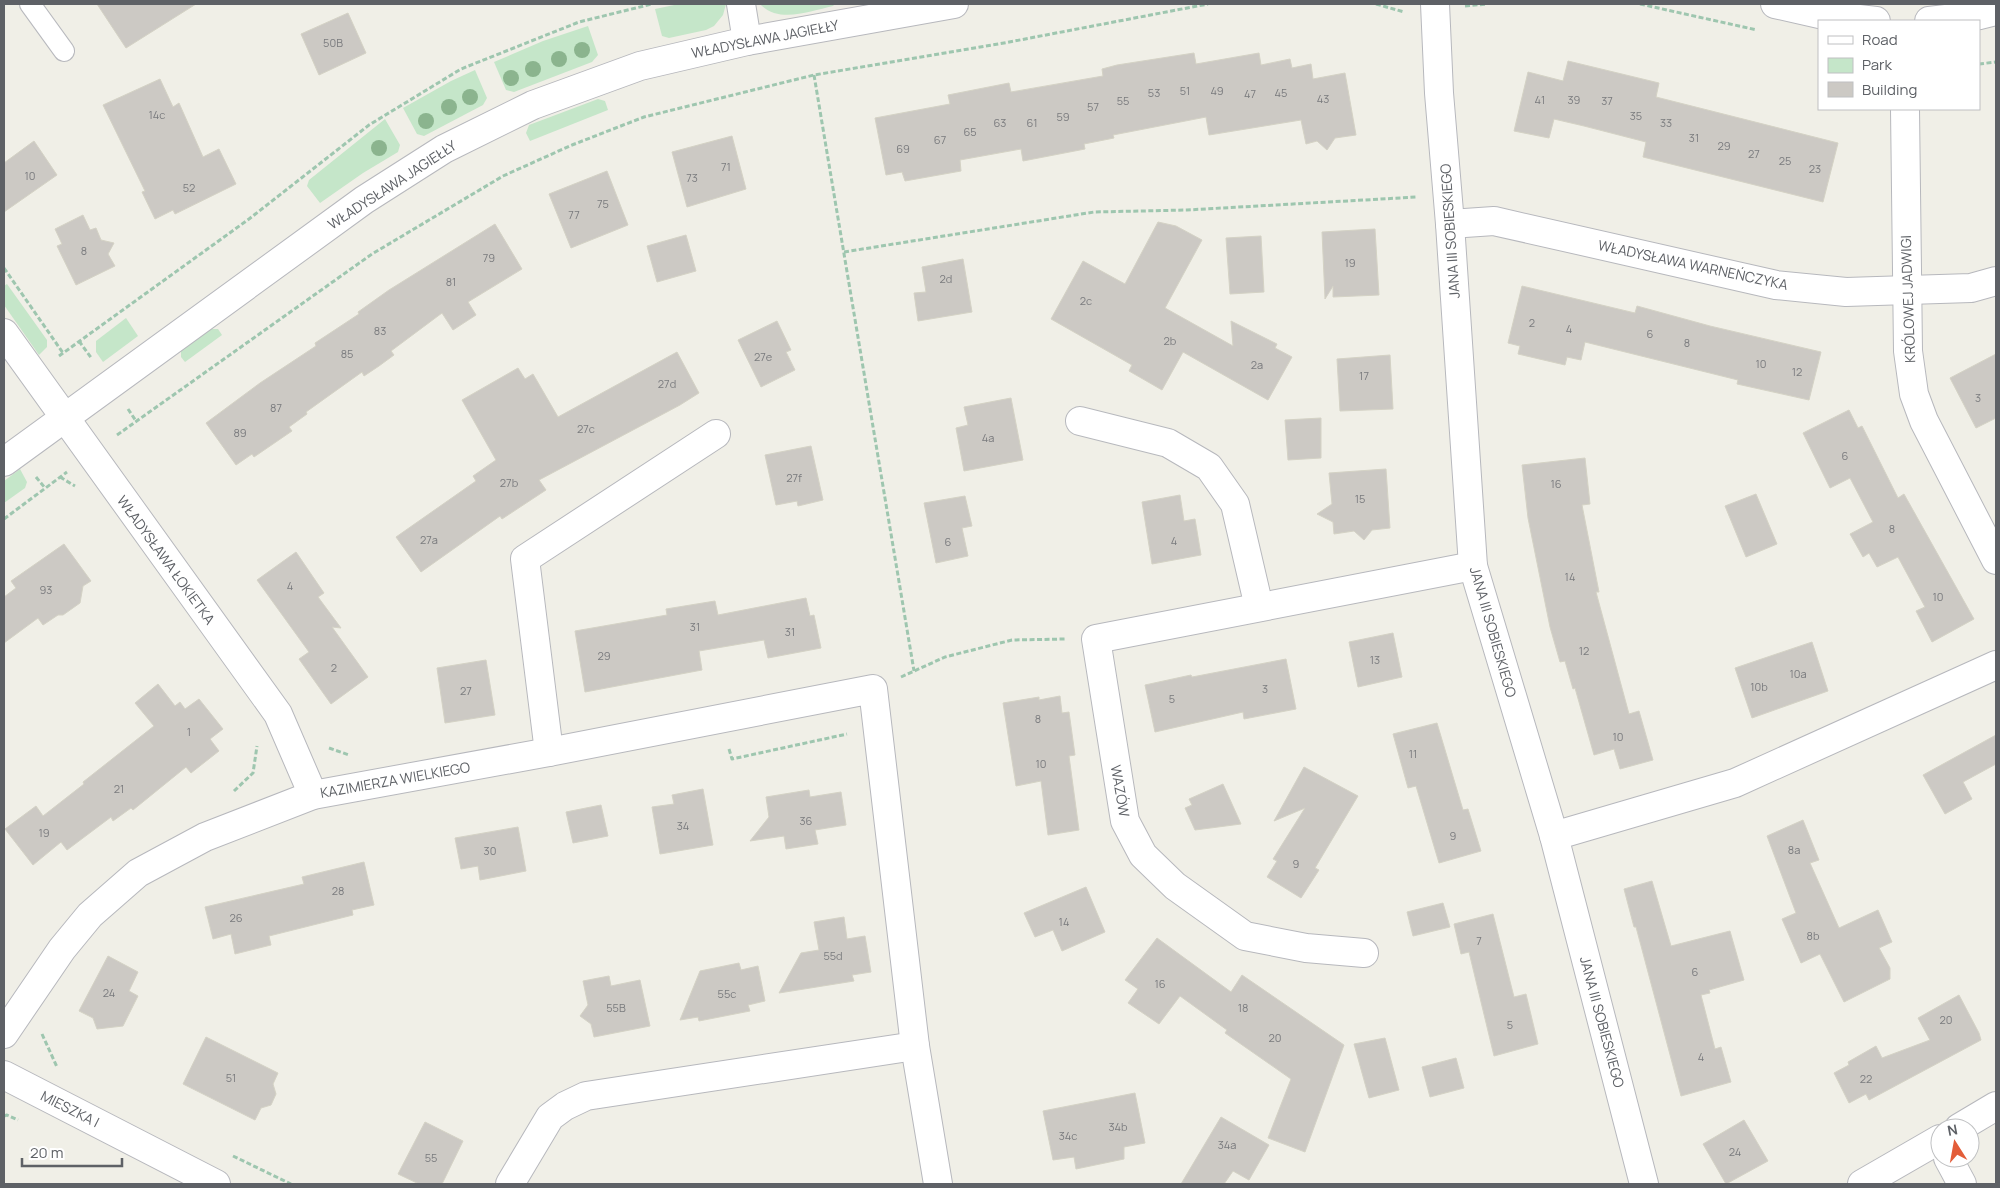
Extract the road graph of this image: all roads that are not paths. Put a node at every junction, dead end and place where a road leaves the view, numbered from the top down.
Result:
1 (30, 4) edge
2 (741, 4) edge
3 (954, 4) edge
4 (1435, 4) edge
5 (1775, 4) edge
6 (1996, 11) edge
7 (1867, 20) edge
8 (1938, 20) edge
9 (747, 41) junction
10 (64, 51) dead end
11 (1905, 110) edge
12 (1450, 224) junction
13 (1996, 281) edge
14 (1907, 290) junction
15 (4, 333) edge
16 (66, 419) junction
17 (1080, 421) dead end
18 (716, 434) dead end
19 (4, 462) edge
20 (1996, 560) edge
21 (1473, 566) junction
22 (1259, 607) junction
23 (1996, 664) edge
24 (549, 752) junction
25 (313, 795) junction
26 (1554, 836) junction
27 (1364, 953) dead end
28 (11, 1024) edge
29 (916, 1046) junction
30 (4, 1075) edge
31 (1996, 1106) edge
32 (1979, 1118) edge
33 (1930, 1149) edge
34 (1956, 1168) edge
35 (216, 1184) edge
36 (510, 1184) edge
37 (938, 1184) edge
38 (1644, 1184) edge
39 (1862, 1184) edge
40 (1962, 1184) edge

1 - 10 lane
2 - 9 street
3 - 9 street, WŁADYSŁAWA JAGIEŁŁY
4 - 12 street, JANA III SOBIESKIEGO
5 - 7 street
6 - 8 street
9 - 16 street, WŁADYSŁAWA JAGIEŁŁY
11 - 14 street, KRÓLOWEJ JADWIGI
12 - 14 street, WŁADYSŁAWA WARNEŃCZYKA
12 - 21 street, JANA III SOBIESKIEGO
13 - 14 street, WŁADYSŁAWA WARNEŃCZYKA
14 - 20 street, KRÓLOWEJ JADWIGI
15 - 16 street, WŁADYSŁAWA ŁOKIETKA
16 - 19 street, WŁADYSŁAWA JAGIEŁŁY
16 - 25 street, WŁADYSŁAWA ŁOKIETKA
17 - 22 street
18 - 24 street
21 - 22 street
21 - 26 street, JANA III SOBIESKIEGO
22 - 27 street, WAZÓW
23 - 26 street
24 - 25 street, KAZIMIERZA WIELKIEGO
24 - 29 street, KAZIMIERZA WIELKIEGO
25 - 28 street, KAZIMIERZA WIELKIEGO
26 - 38 street, JANA III SOBIESKIEGO
29 - 36 street
29 - 37 street
30 - 35 street, MIESZKA I
31 - 32 street
33 - 39 street
34 - 40 street

